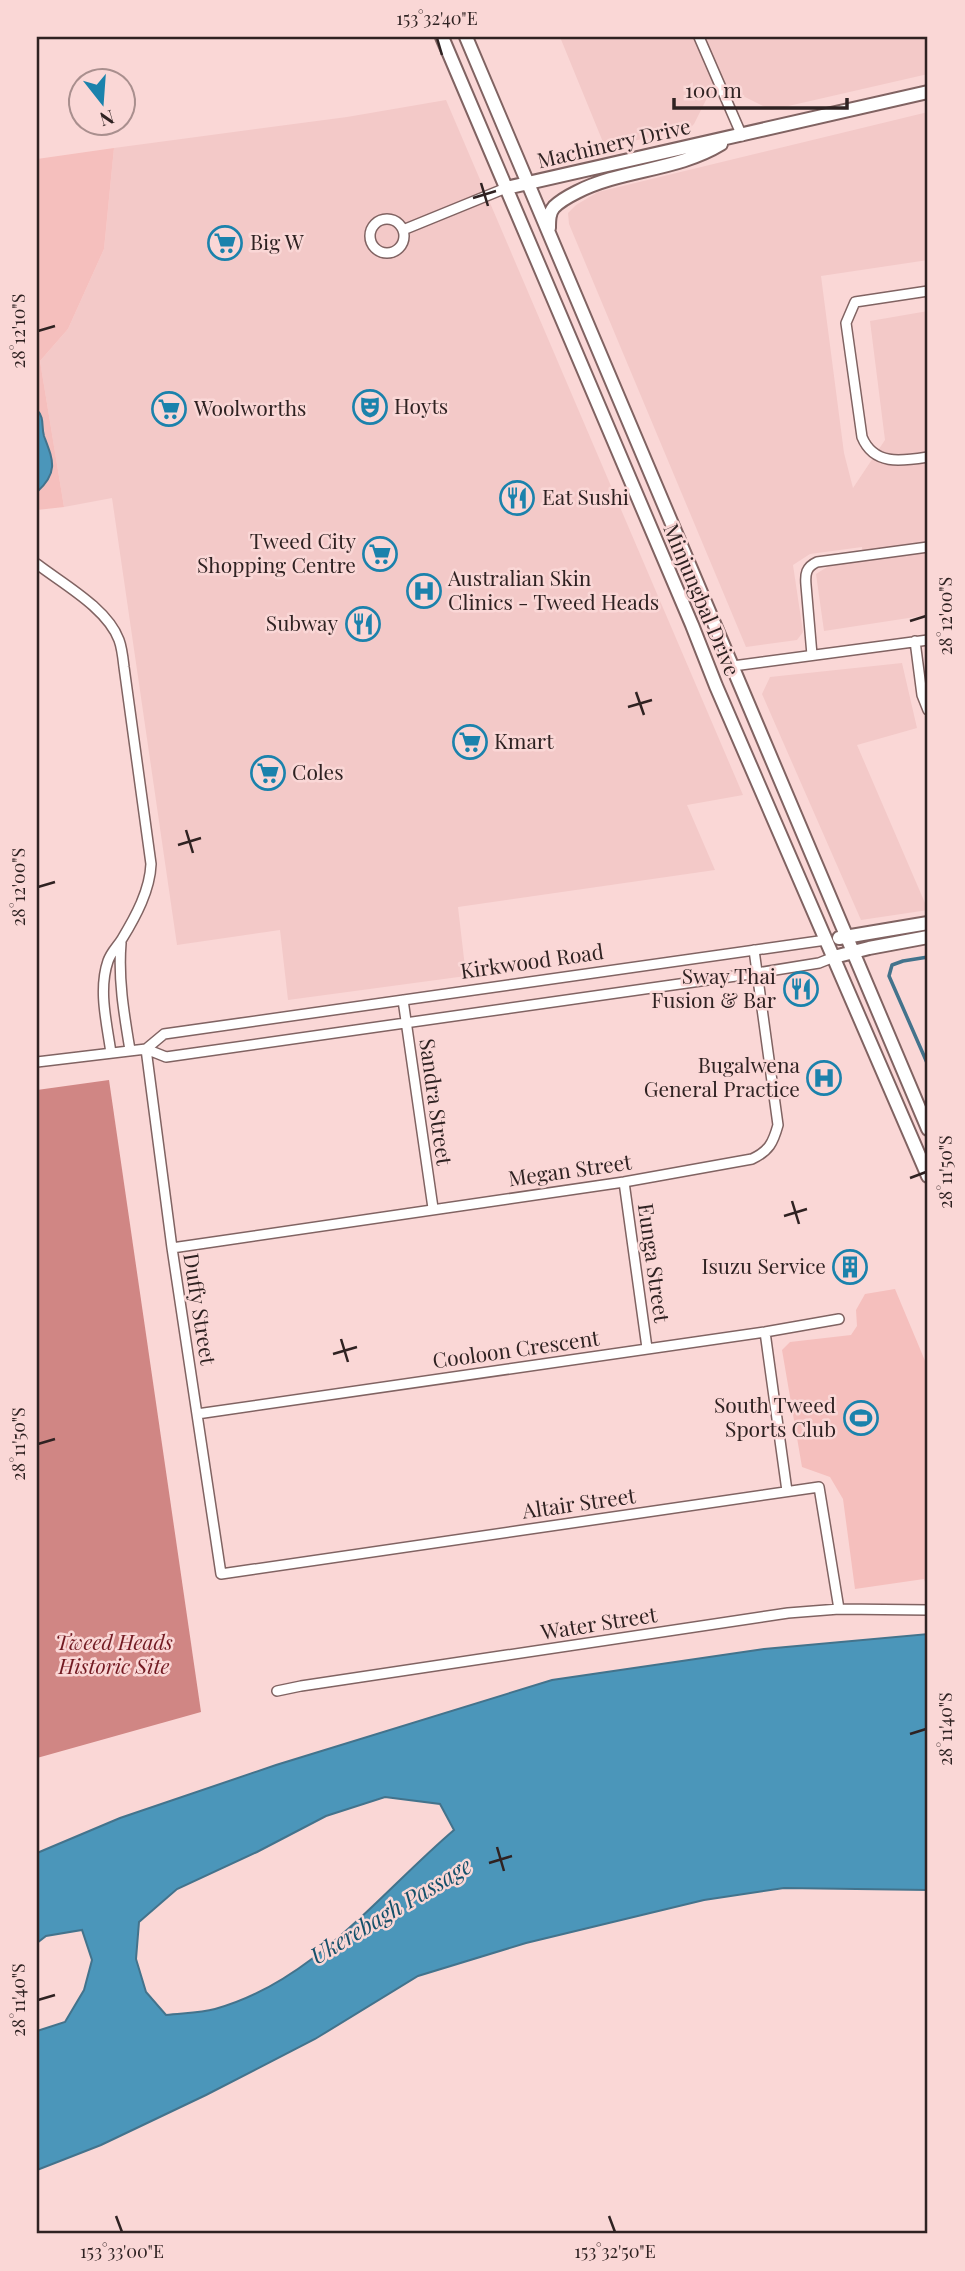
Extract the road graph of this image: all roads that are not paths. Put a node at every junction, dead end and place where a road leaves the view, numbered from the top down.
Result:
1 (442, 37) edge
2 (466, 37) edge
3 (699, 37) edge
4 (928, 93) edge
5 (736, 137) junction
6 (528, 184) junction
7 (506, 188) junction
8 (403, 230) dead end
9 (550, 233) junction
10 (928, 291) edge
11 (928, 457) edge
12 (928, 547) edge
13 (37, 564) edge
14 (928, 640) edge
15 (915, 642) junction
16 (813, 655) junction
17 (733, 666) junction
18 (709, 667) junction
19 (928, 710) edge
20 (928, 923) edge
21 (847, 937) junction
22 (928, 937) edge
23 (826, 940) junction
24 (121, 941) junction
25 (754, 950) junction
26 (853, 952) junction
27 (834, 957) junction
28 (757, 973) junction
29 (403, 1000) junction
30 (406, 1023) junction
31 (146, 1049) junction
32 (130, 1050) junction
33 (111, 1052) junction
34 (37, 1062) edge
35 (928, 1129) edge
36 (928, 1175) edge
37 (624, 1182) junction
38 (433, 1209) junction
39 (172, 1248) junction
40 (839, 1319) dead end
41 (765, 1332) junction
42 (647, 1348) junction
43 (197, 1415) junction
44 (787, 1491) junction
45 (221, 1574) joint
46 (839, 1609) junction
47 (928, 1610) edge
48 (277, 1691) dead end

1 - 7 main road, Minjungbal Drive
2 - 6 main road, Minjungbal Drive
3 - 5 street
4 - 5 main road, Machinery Drive
5 - 6 main road, Machinery Drive
5 - 9 main road, Machinery Drive
6 - 7 main road, Machinery Drive
6 - 9 main road, Minjungbal Drive
7 - 8 street
7 - 18 main road, Minjungbal Drive
9 - 17 main road, Minjungbal Drive
10 - 11 street
12 - 16 street
13 - 24 street
14 - 15 street
15 - 16 street
15 - 19 street
16 - 17 street
17 - 18 main road
17 - 21 main road, Minjungbal Drive
18 - 23 main road, Minjungbal Drive
20 - 21 main road, Kirkwood Road
21 - 23 main road, Kirkwood Road
21 - 26 main road, Minjungbal Drive
22 - 26 main road, Kirkwood Road
23 - 25 street, Kirkwood Road
23 - 27 main road, Minjungbal Drive
24 - 32 street
24 - 33 street
25 - 28 street, Megan Street
25 - 29 street, Kirkwood Road
26 - 27 main road, Kirkwood Road
26 - 35 main road, Minjungbal Drive
27 - 28 street, Kirkwood Road
27 - 36 main road, Minjungbal Drive
28 - 30 street, Kirkwood Road
28 - 37 street, Megan Street
29 - 30 street, Sandra Street
29 - 31 street, Kirkwood Road
30 - 31 street, Kirkwood Road
30 - 38 street, Sandra Street
31 - 32 street, Kirkwood Road
31 - 39 street, Duffy Street
32 - 33 street, Kirkwood Road
33 - 34 street, Kirkwood Road
37 - 38 street, Megan Street
37 - 42 street, Eunga Street
38 - 39 street, Megan Street
39 - 43 street, Duffy Street
40 - 41 street, Cooloon Crescent
41 - 42 street, Cooloon Crescent
41 - 44 street
42 - 43 street, Cooloon Crescent
43 - 45 street, Duffy Street
44 - 45 street, Altair Street
44 - 46 street, Altair Street
46 - 47 street, Water Street
46 - 48 street, Water Street

